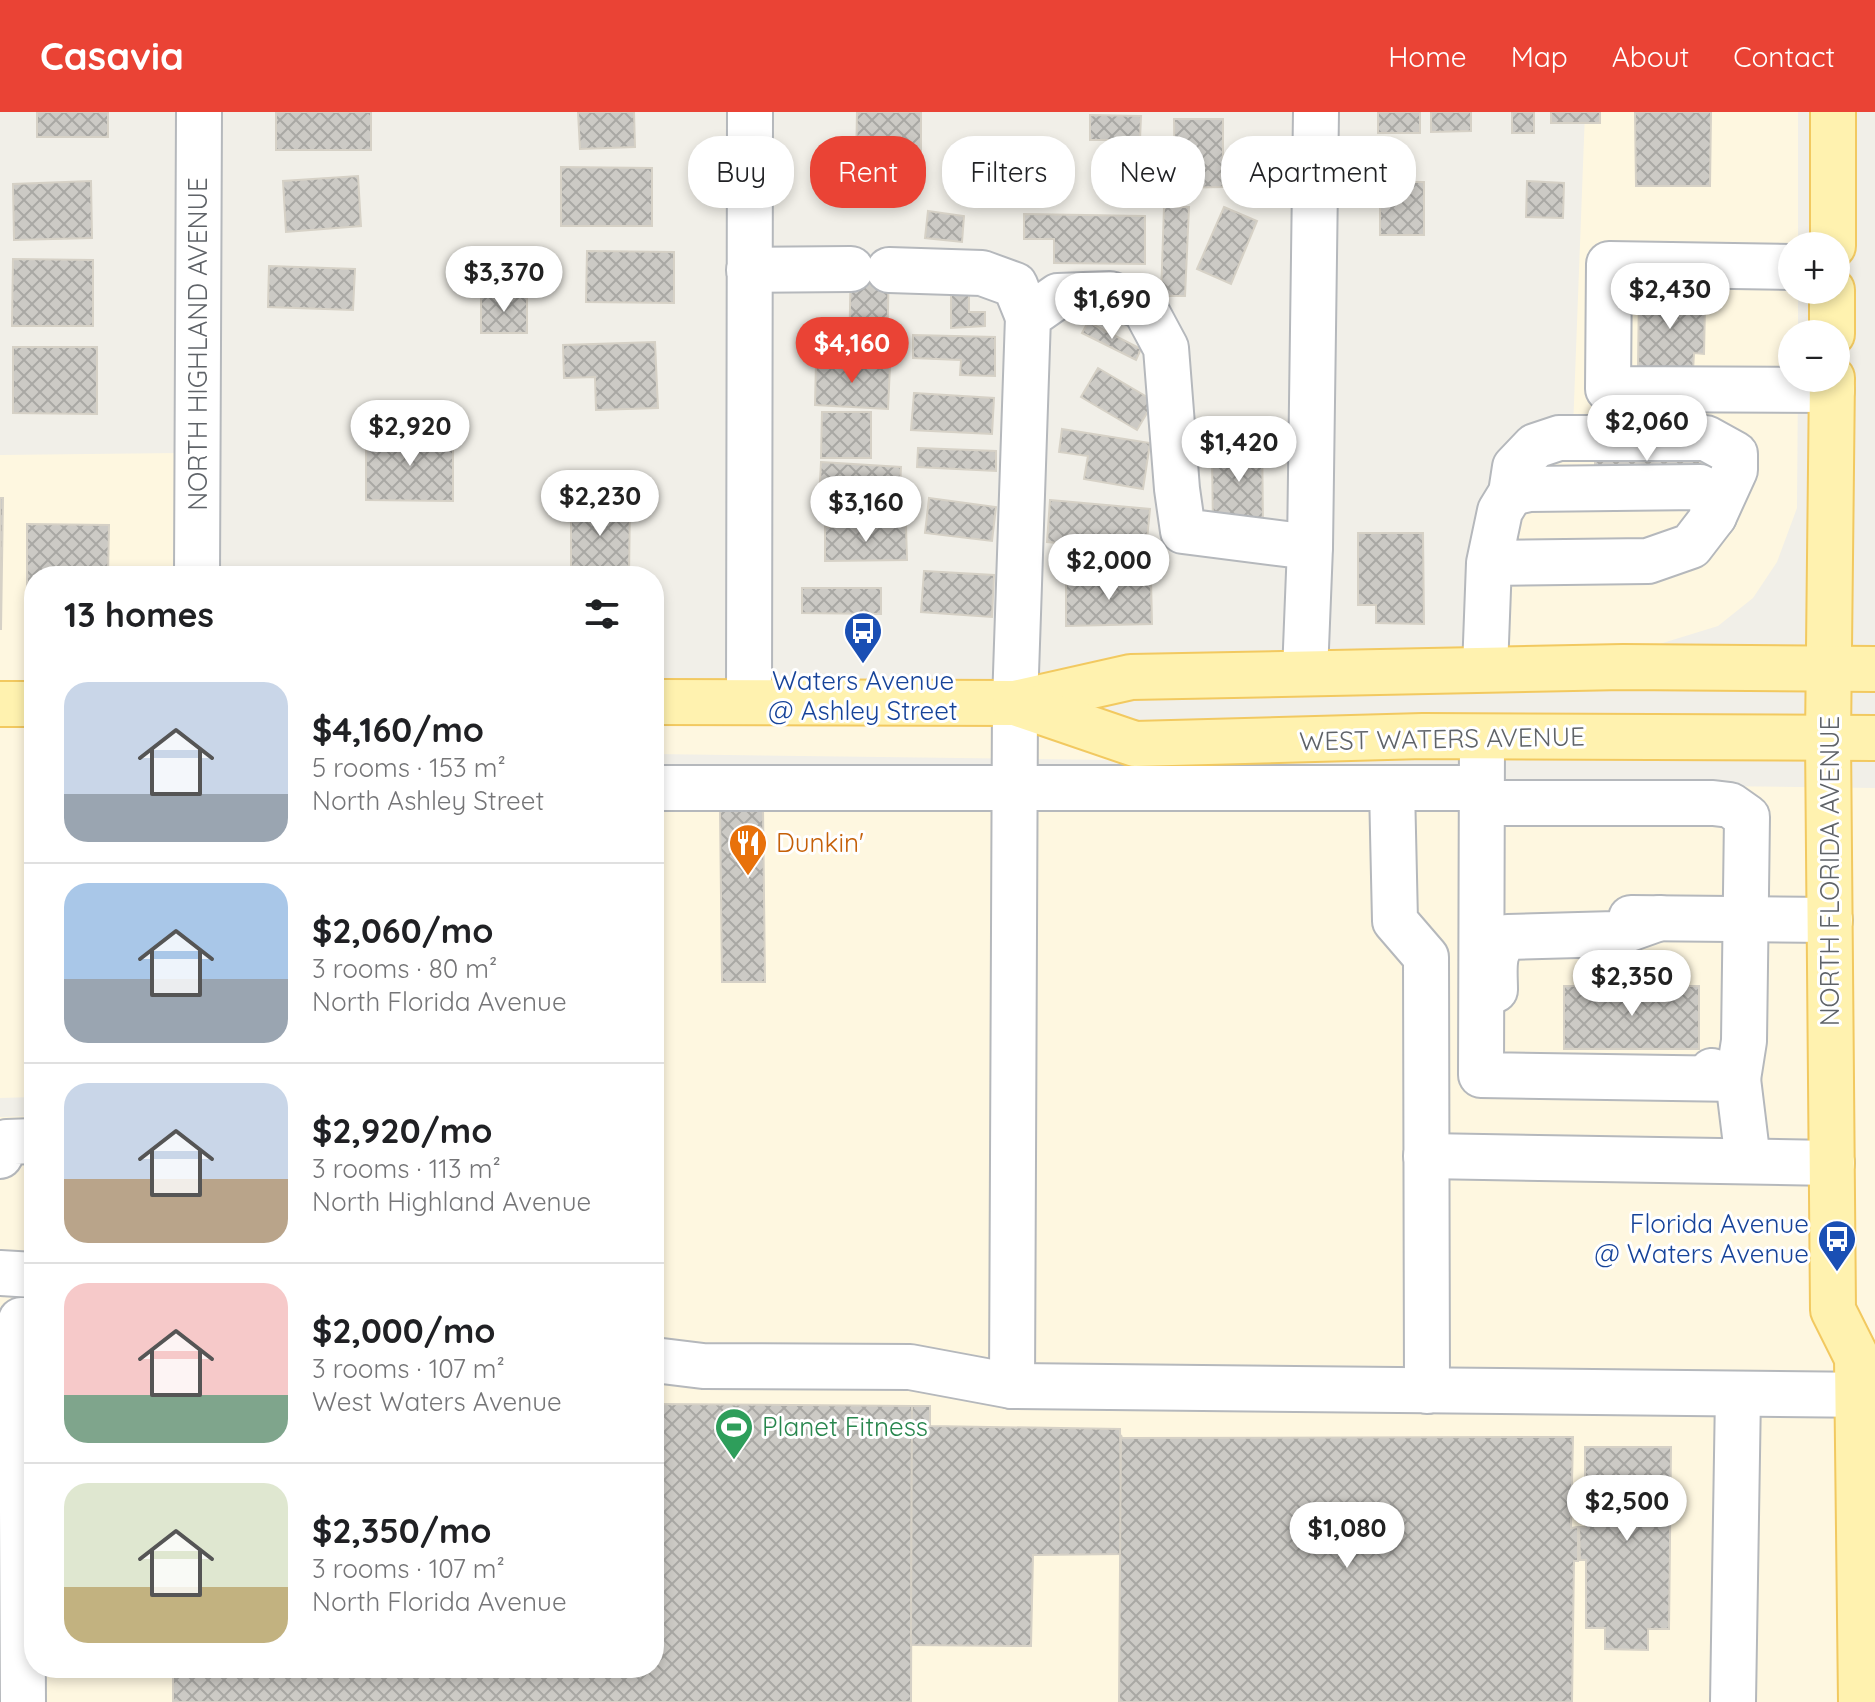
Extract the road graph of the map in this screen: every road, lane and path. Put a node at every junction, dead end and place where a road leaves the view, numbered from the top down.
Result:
1 (199, 112) edge
2 (750, 112) edge
3 (1316, 112) edge
4 (1833, 112) edge
5 (1833, 232) edge
6 (1778, 267) edge
7 (749, 270) junction
8 (1028, 317) junction
9 (1778, 385) edge
10 (1832, 392) edge
11 (1310, 547) junction
12 (1489, 563) junction
13 (197, 566) edge
14 (1829, 668) junction
15 (1485, 669) junction
16 (1875, 669) edge
17 (1305, 673) junction
18 (749, 701) junction
19 (664, 702) edge
20 (1015, 703) junction
21 (0, 704) edge
22 (24, 704) edge
23 (1482, 737) junction
24 (1828, 738) junction
25 (1875, 738) edge
26 (1329, 739) junction
27 (664, 788) edge
28 (1016, 788) junction
29 (1330, 788) junction
30 (1392, 788) junction
31 (1482, 796) junction
32 (1480, 917) junction
33 (1660, 918) junction
34 (1746, 919) junction
35 (1830, 920) junction
36 (1738, 1079) junction
37 (24, 1141) edge
38 (0, 1156) edge
39 (1426, 1156) junction
40 (1748, 1161) junction
41 (1832, 1163) junction
42 (0, 1273) edge
43 (24, 1274) edge
44 (24, 1320) edge
45 (664, 1361) edge
46 (1866, 1368) edge
47 (1012, 1386) junction
48 (1427, 1391) junction
49 (1738, 1394) junction
50 (23, 1702) edge
51 (1733, 1702) edge
52 (1861, 1702) edge

1 - 13 street, NORTH HIGHLAND AVENUE
2 - 7 street
3 - 11 street
4 - 5 main road
6 - 9 street
7 - 8 street
7 - 18 street
8 - 11 street
8 - 20 street
10 - 14 main road, NORTH FLORIDA AVENUE
11 - 17 street
12 - 12 street
12 - 15 street
14 - 15 main road, WEST WATERS AVENUE
14 - 16 main road, WEST WATERS AVENUE
14 - 24 main road, NORTH FLORIDA AVENUE
15 - 17 main road, WEST WATERS AVENUE
17 - 20 main road, WEST WATERS AVENUE
18 - 19 main road, WEST WATERS AVENUE
18 - 20 main road, WEST WATERS AVENUE
20 - 26 main road, WEST WATERS AVENUE
20 - 28 street
21 - 22 main road
23 - 24 main road, WEST WATERS AVENUE
23 - 26 main road, WEST WATERS AVENUE
23 - 31 street
24 - 25 main road, WEST WATERS AVENUE
24 - 35 main road, NORTH FLORIDA AVENUE
26 - 29 street
27 - 28 street
28 - 29 street
28 - 47 street
29 - 30 street
30 - 31 street
30 - 39 street
31 - 32 street
31 - 34 street
32 - 33 street
32 - 36 street
33 - 34 street
33 - 36 street
34 - 35 street
34 - 36 street
35 - 41 main road, NORTH FLORIDA AVENUE
36 - 40 street
37 - 38 street
39 - 40 street
39 - 48 street
40 - 41 street
41 - 46 main road, NORTH FLORIDA AVENUE
42 - 43 street
44 - 50 street
45 - 47 street
46 - 49 street
46 - 52 main road, NORTH FLORIDA AVENUE
47 - 48 street
48 - 49 street
49 - 51 street

